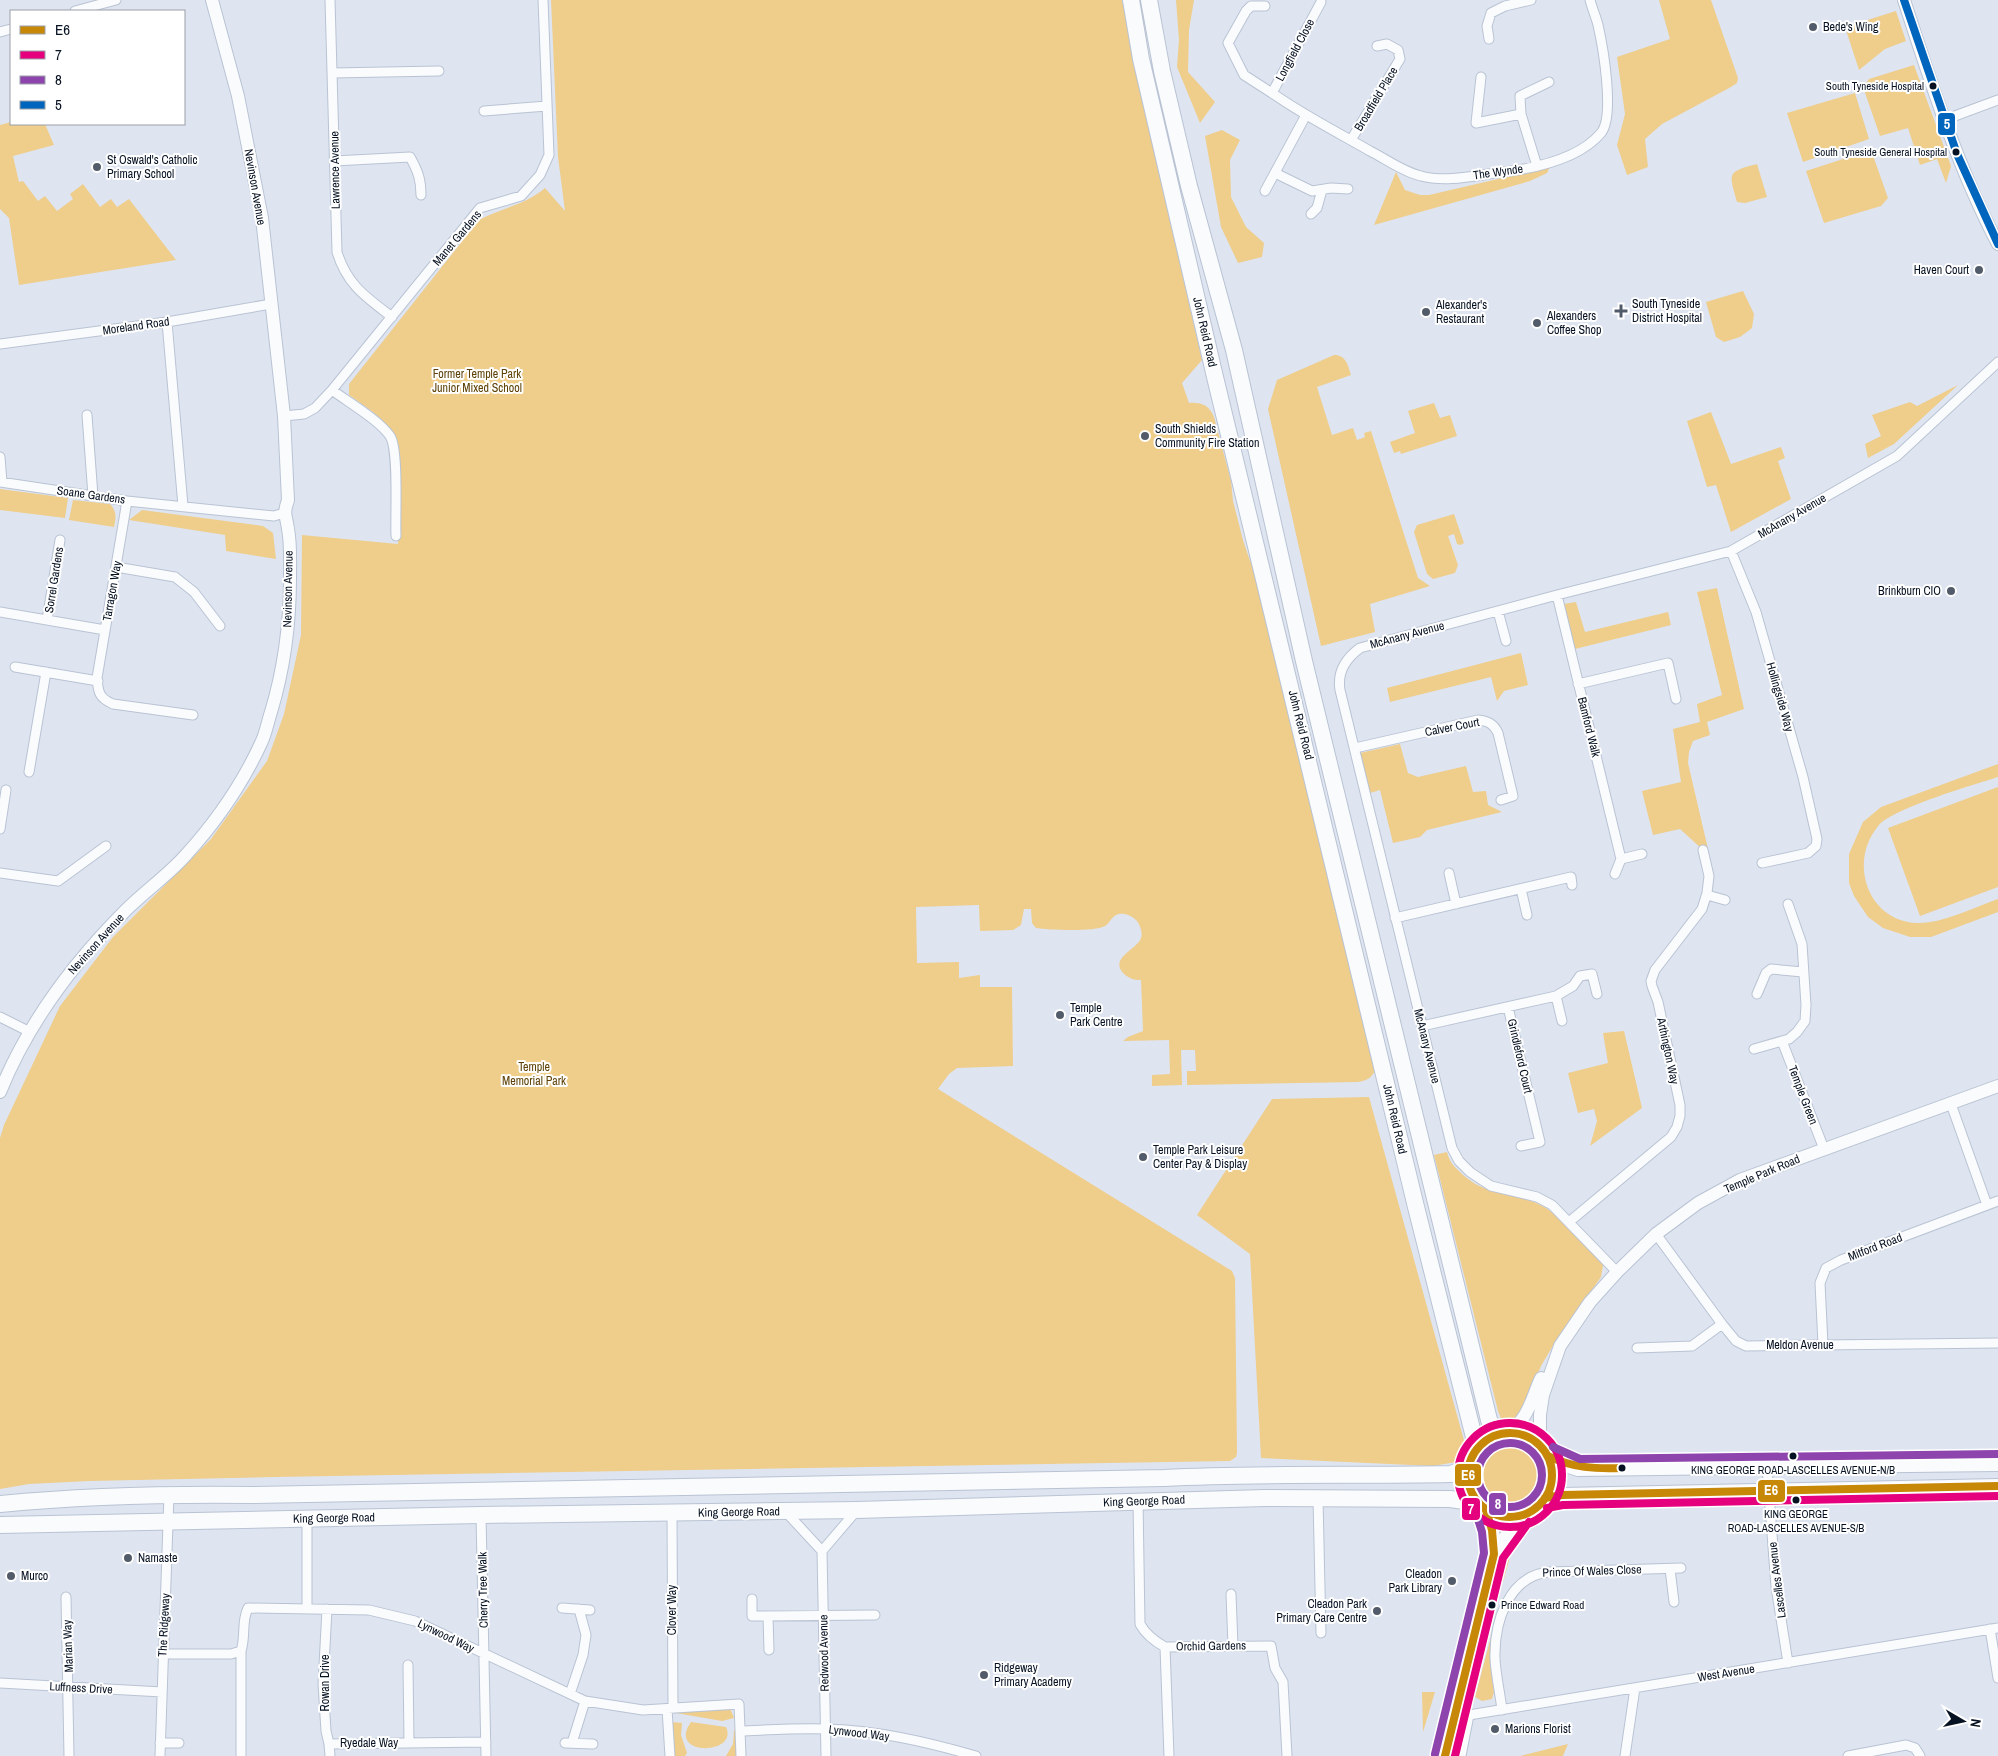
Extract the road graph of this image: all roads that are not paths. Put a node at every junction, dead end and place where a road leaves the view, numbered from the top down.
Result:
1 (212, 0) edge
2 (330, 0) edge
3 (543, 0) edge
4 (1131, 0) edge
5 (1149, 0) edge
6 (1531, 0) edge
7 (1590, 0) edge
8 (1904, 0) edge
9 (111, 1) edge
10 (1320, 2) dead end
11 (1265, 6) dead end
12 (78, 10) edge
13 (1489, 39) dead end
14 (1377, 46) dead end
15 (439, 71) dead end
16 (332, 74) junction
17 (1481, 77) dead end
18 (1549, 82) dead end
19 (1272, 93) junction
20 (1998, 100) edge
21 (547, 106) junction
22 (484, 110) dead end
23 (1521, 114) junction
24 (1306, 115) junction
25 (1944, 120) junction
26 (1351, 140) junction
27 (334, 161) junction
28 (1537, 166) junction
29 (1275, 173) junction
30 (1348, 188) dead end
31 (1322, 190) junction
32 (1265, 192) dead end
33 (421, 195) dead end
34 (1311, 214) dead end
35 (1998, 244) edge
36 (271, 304) junction
37 (392, 317) junction
38 (167, 322) junction
39 (0, 344) edge
40 (1998, 362) edge
41 (332, 390) junction
42 (86, 415) dead end
43 (284, 416) junction
44 (0, 457) edge
45 (1, 482) edge
46 (93, 496) junction
47 (127, 501) junction
48 (183, 506) junction
49 (284, 513) junction
50 (396, 536) dead end
51 (60, 540) dead end
52 (1732, 551) junction
53 (116, 566) junction
54 (1557, 595) junction
55 (1498, 611) junction
56 (0, 612) edge
57 (47, 620) junction
58 (220, 626) dead end
59 (106, 630) junction
60 (1506, 641) dead end
61 (15, 667) dead end
62 (46, 672) junction
63 (98, 681) junction
64 (1578, 684) junction
65 (1676, 699) dead end
66 (193, 715) dead end
67 (1355, 748) junction
68 (29, 772) dead end
69 (6, 790) dead end
70 (1501, 800) dead end
71 (1, 818) edge
72 (0, 829) edge
73 (106, 846) dead end
74 (1703, 850) dead end
75 (1642, 854) dead end
76 (1621, 859) junction
77 (1762, 863) dead end
78 (0, 872) edge
79 (1449, 873) dead end
80 (1615, 874) dead end
81 (1572, 885) dead end
82 (1521, 889) junction
83 (1707, 895) junction
84 (1725, 900) dead end
85 (1456, 904) junction
86 (1788, 904) dead end
87 (1527, 915) dead end
88 (1395, 918) junction
89 (1803, 972) junction
90 (1597, 994) dead end
91 (1757, 994) dead end
92 (1556, 996) junction
93 (1508, 1007) junction
94 (0, 1017) edge
95 (1562, 1020) dead end
96 (1422, 1026) junction
97 (30, 1032) junction
98 (1782, 1041) junction
99 (1754, 1050) dead end
100 (1998, 1086) edge
101 (0, 1092) edge
102 (1951, 1104) junction
103 (1521, 1146) dead end
104 (1824, 1149) junction
105 (1998, 1201) edge
106 (1987, 1205) junction
107 (1569, 1222) junction
108 (1656, 1234) junction
109 (1617, 1272) junction
110 (1722, 1324) junction
111 (1998, 1343) edge
112 (1823, 1345) junction
113 (1560, 1346) junction
114 (1637, 1348) dead end
115 (1505, 1433) junction
116 (1544, 1451) junction
117 (1474, 1455) junction
118 (1998, 1464) edge
119 (1767, 1467) junction
120 (1164, 1478) junction
121 (857, 1484) junction
122 (784, 1485) junction
123 (1998, 1486) edge
124 (481, 1490) junction
125 (1768, 1492) junction
126 (169, 1494) junction
127 (1318, 1498) junction
128 (1545, 1498) junction
129 (1138, 1501) junction
130 (1165, 1501) junction
131 (0, 1504) edge
132 (1482, 1506) junction
133 (857, 1510) junction
134 (784, 1511) junction
135 (672, 1513) junction
136 (481, 1515) junction
137 (1521, 1516) junction
138 (307, 1519) junction
139 (168, 1522) junction
140 (0, 1525) edge
141 (822, 1551) junction
142 (1494, 1554) junction
143 (1680, 1568) dead end
144 (1670, 1569) junction
145 (1231, 1594) dead end
146 (66, 1596) dead end
147 (752, 1599) dead end
148 (1674, 1602) dead end
149 (307, 1608) junction
150 (562, 1608) dead end
151 (326, 1609) junction
152 (579, 1609) junction
153 (590, 1610) dead end
154 (875, 1615) dead end
155 (768, 1616) junction
156 (823, 1616) junction
157 (1994, 1629) edge
158 (1321, 1633) dead end
159 (1232, 1646) junction
160 (1165, 1647) junction
161 (769, 1650) dead end
162 (242, 1651) junction
163 (163, 1654) junction
164 (484, 1654) junction
165 (1788, 1662) junction
166 (408, 1665) dead end
167 (1998, 1678) edge
168 (0, 1683) edge
169 (69, 1687) junction
170 (1635, 1688) junction
171 (162, 1692) junction
172 (570, 1694) junction
173 (586, 1702) junction
174 (670, 1708) junction
175 (1502, 1710) junction
176 (1455, 1713) junction
177 (1469, 1715) junction
178 (825, 1729) junction
179 (740, 1731) junction
180 (486, 1742) junction
181 (160, 1743) junction
182 (179, 1743) dead end
183 (409, 1743) junction
184 (330, 1744) junction
185 (593, 1744) dead end
186 (943, 1746) junction
187 (69, 1756) edge
188 (160, 1756) edge
189 (241, 1756) edge
190 (330, 1756) edge
191 (486, 1756) edge
192 (670, 1756) edge
193 (741, 1756) edge
194 (826, 1756) edge
195 (941, 1756) edge
196 (976, 1756) edge
197 (1169, 1756) edge
198 (1287, 1756) edge
199 (1445, 1756) edge
200 (1462, 1756) edge
201 (1625, 1756) edge
202 (1848, 1756) edge
203 (1920, 1756) edge

1 - 36 street, Nevinson Avenue
2 - 16 street, Lawrence Avenue
3 - 21 street, Manet Gardens
4 - 117 highway, John Reid Road
5 - 115 highway, John Reid Road
6 - 13 street
7 - 28 street, The Wynde
8 - 25 street
9 - 12 street
10 - 19 street, Longfield Close
11 - 19 street, Longfield Close
14 - 26 street, Broadfield Place
15 - 16 street
16 - 27 street, Lawrence Avenue
17 - 23 street
18 - 23 street
19 - 24 street, The Wynde
20 - 25 street
21 - 22 street
21 - 37 street, Manet Gardens
23 - 28 street
24 - 26 street, The Wynde
24 - 29 street
25 - 35 street
26 - 28 street, The Wynde
27 - 33 street
27 - 37 street, Lawrence Avenue
29 - 31 street
29 - 32 street
30 - 31 street
31 - 34 street
36 - 38 street, Moreland Road
36 - 43 street, Nevinson Avenue
37 - 41 street, Manet Gardens
38 - 39 street, Moreland Road
38 - 48 street
40 - 52 street, McAnany Avenue
41 - 43 street, Manet Gardens
41 - 50 street
42 - 46 street
43 - 49 street, Nevinson Avenue
44 - 45 street
45 - 46 street, Soane Gardens
46 - 47 street, Soane Gardens
47 - 48 street, Soane Gardens
47 - 53 street, Tarragon Way
48 - 49 street, Soane Gardens
49 - 97 street, Nevinson Avenue
51 - 57 street, Sorrel Gardens
52 - 54 street, McAnany Avenue
52 - 77 street, Hollingside Way
53 - 58 street
53 - 59 street, Tarragon Way
54 - 55 street, McAnany Avenue
54 - 64 street, Bamford Walk
55 - 60 street
55 - 67 street, McAnany Avenue
56 - 57 street, Sorrel Gardens
57 - 59 street, Sorrel Gardens
59 - 63 street, Tarragon Way
61 - 62 street
62 - 63 street
62 - 68 street
63 - 66 street
64 - 65 street
64 - 76 street, Bamford Walk
67 - 70 street, Calver Court
67 - 88 street, McAnany Avenue
69 - 71 street
71 - 72 street
73 - 78 street
74 - 83 street, Arthington Way
75 - 76 street
76 - 80 street
79 - 85 street
81 - 82 street
82 - 85 street
82 - 87 street
83 - 84 street
83 - 107 street, Arthington Way
85 - 88 street
86 - 89 street
88 - 96 street, McAnany Avenue
89 - 91 street
89 - 98 street
90 - 92 street
92 - 93 street
92 - 95 street
93 - 96 street, Grindleford Court
93 - 103 street, Grindleford Court
94 - 97 street
96 - 107 street, McAnany Avenue
97 - 101 street, Nevinson Avenue
98 - 99 street
98 - 104 street, Temple Green
100 - 102 street, Temple Park Road
102 - 104 street, Temple Park Road
102 - 106 street
104 - 108 street, Temple Park Road
105 - 106 street, Mitford Road
106 - 112 street, Mitford Road
107 - 109 street, McAnany Avenue
108 - 109 street, Temple Park Road
108 - 110 street, Meldon Avenue
109 - 113 street, Temple Park Road
110 - 112 street, Meldon Avenue
110 - 114 street
111 - 112 street, Meldon Avenue
113 - 115 street
113 - 116 street, Temple Park Road
115 - 116 highway
115 - 117 highway
116 - 119 main road
116 - 128 highway
117 - 120 highway, King George Road
117 - 132 highway
118 - 119 main road
119 - 125 street, Lascelles Avenue
120 - 121 highway, King George Road
120 - 130 highway
121 - 122 highway, King George Road
121 - 133 highway
122 - 124 highway, King George Road
122 - 134 highway
123 - 125 main road
124 - 126 highway, King George Road
124 - 136 highway
125 - 128 main road
125 - 165 street, Lascelles Avenue
126 - 131 highway, King George Road
126 - 139 street, The Ridgeway
127 - 130 highway, King George Road
127 - 132 highway, King George Road
127 - 158 street
128 - 137 highway
129 - 130 highway, King George Road
129 - 133 highway, King George Road
129 - 160 street, Orchid Gardens
132 - 137 highway
132 - 142 main road
133 - 134 highway, King George Road
133 - 141 street
134 - 135 highway, King George Road
134 - 141 street
135 - 136 highway, King George Road
135 - 174 street, Clover Way
136 - 138 highway, King George Road
136 - 164 street, Cherry Tree Walk
137 - 142 main road
138 - 139 highway, King George Road
138 - 149 street
139 - 140 highway, King George Road
139 - 163 street, The Ridgeway
141 - 156 street, Redwood Avenue
142 - 176 main road
143 - 144 street, Prince Of Wales Close
144 - 148 street
144 - 175 street, Prince Of Wales Close
145 - 159 street
146 - 169 street, Marian Way
147 - 155 street
149 - 151 street, Lynwood Way
149 - 162 street, Lynwood Way
150 - 152 street
151 - 164 street, Lynwood Way
151 - 184 street, Rowan Drive
152 - 153 street
152 - 172 street
154 - 156 street
155 - 156 street
155 - 161 street
156 - 178 street, Redwood Avenue
157 - 165 street, West Avenue
157 - 167 street
159 - 160 street, Orchid Gardens
159 - 198 street, Orchid Gardens
160 - 197 street
162 - 163 street
162 - 189 street
163 - 171 street, The Ridgeway
164 - 172 street, Lynwood Way
164 - 180 street, Cherry Tree Walk
165 - 170 street, West Avenue
166 - 183 street, Ryedale Way
168 - 169 street, Luffness Drive
169 - 171 street, Luffness Drive
169 - 187 street, Marian Way
170 - 175 street, West Avenue
170 - 201 street
171 - 181 street, The Ridgeway
172 - 173 street, Lynwood Way
173 - 174 street, Lynwood Way
173 - 185 street
174 - 179 street, Lynwood Way
174 - 192 street
175 - 177 street, West Avenue
176 - 177 street, West Avenue
176 - 199 main road
177 - 200 street
178 - 179 street, Lynwood Way
178 - 186 street, Lynwood Way
178 - 194 street, Redwood Avenue
179 - 193 street, Lynwood Way
180 - 183 street, Ryedale Way
180 - 191 street, Cherry Tree Walk
181 - 182 street
181 - 188 street, The Ridgeway
183 - 184 street, Ryedale Way
184 - 190 street, Rowan Drive
186 - 195 street
186 - 196 street, Lynwood Way
202 - 203 street

